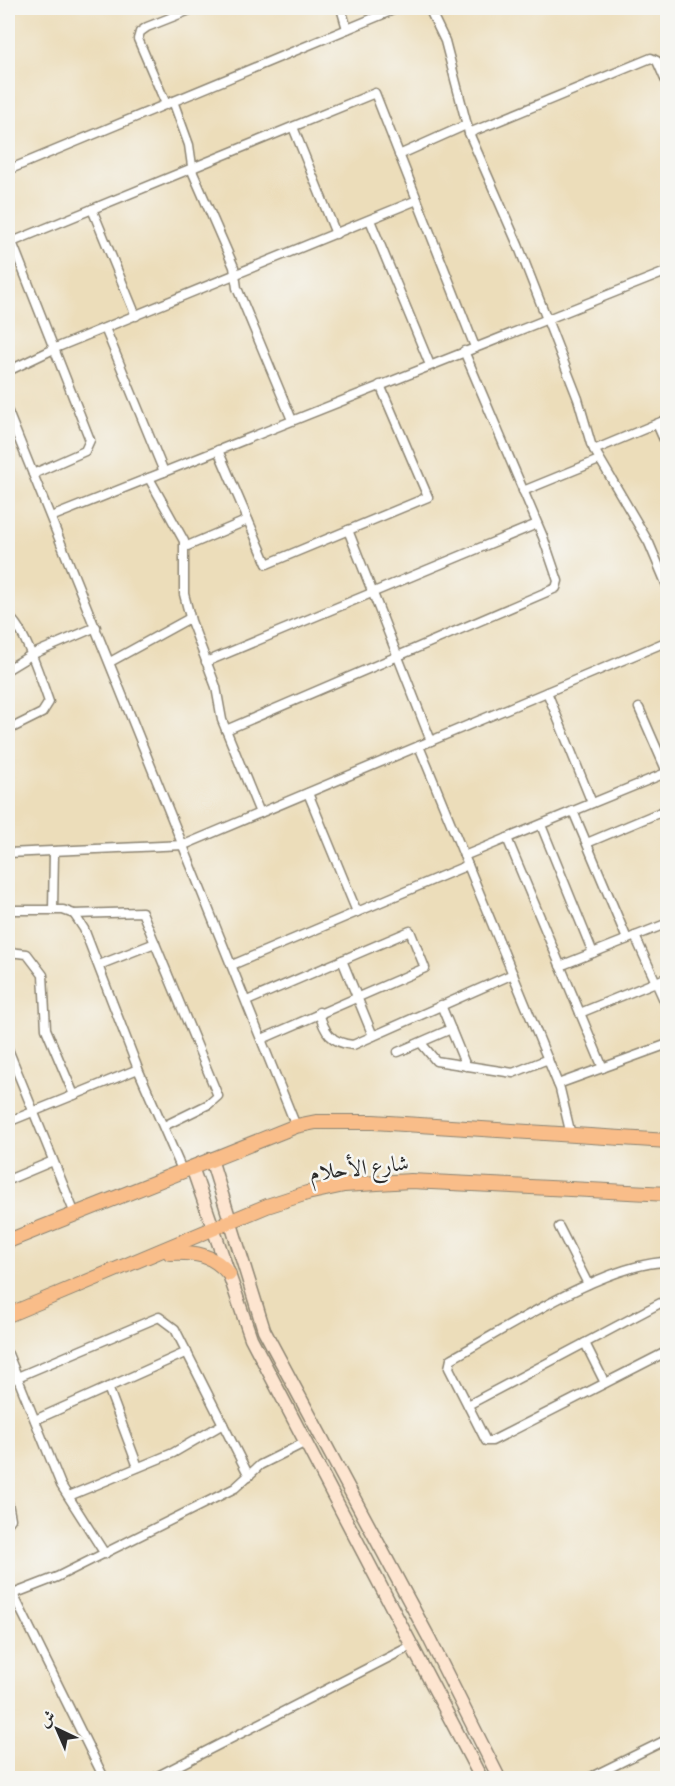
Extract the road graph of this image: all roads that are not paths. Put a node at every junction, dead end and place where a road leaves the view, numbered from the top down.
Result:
1 (195, 8) edge
2 (340, 8) edge
3 (398, 8) edge
4 (429, 8) edge
5 (347, 29) junction
6 (668, 86) edge
7 (169, 103) junction
8 (293, 127) junction
9 (467, 129) junction
10 (399, 155) junction
11 (193, 168) junction
12 (8, 170) edge
13 (417, 201) junction
14 (92, 209) junction
15 (370, 220) junction
16 (336, 234) junction
17 (10, 244) edge
18 (668, 271) edge
19 (235, 275) junction
20 (136, 316) junction
21 (545, 319) junction
22 (105, 328) junction
23 (475, 347) junction
24 (54, 349) junction
25 (464, 351) junction
26 (430, 365) junction
27 (8, 371) edge
28 (380, 385) junction
29 (8, 412) edge
30 (668, 419) edge
31 (292, 420) junction
32 (657, 424) junction
33 (668, 449) edge
34 (218, 450) junction
35 (594, 450) junction
36 (599, 460) junction
37 (164, 472) junction
38 (33, 474) junction
39 (149, 478) junction
40 (523, 491) junction
41 (51, 517) junction
42 (248, 520) junction
43 (537, 524) junction
44 (348, 530) junction
45 (185, 547) junction
46 (668, 588) edge
47 (372, 593) junction
48 (8, 617) edge
49 (190, 618) junction
50 (96, 627) junction
51 (668, 641) edge
52 (31, 655) junction
53 (398, 657) junction
54 (110, 662) junction
55 (207, 662) junction
56 (8, 669) edge
57 (547, 692) junction
58 (639, 708) dead end
59 (8, 730) edge
60 (226, 730) junction
61 (431, 741) junction
62 (419, 746) junction
63 (667, 772) edge
64 (308, 793) junction
65 (592, 803) junction
66 (668, 809) edge
67 (573, 811) junction
68 (260, 813) junction
69 (541, 825) junction
70 (507, 838) junction
71 (587, 843) junction
72 (184, 845) junction
73 (54, 852) junction
74 (8, 853) edge
75 (466, 861) junction
76 (8, 910) edge
77 (53, 910) junction
78 (357, 912) junction
79 (74, 914) junction
80 (668, 923) edge
81 (631, 937) junction
82 (155, 943) junction
83 (8, 952) edge
84 (593, 953) junction
85 (342, 960) junction
86 (99, 965) junction
87 (232, 965) junction
88 (560, 966) junction
89 (513, 974) junction
90 (668, 977) edge
91 (656, 982) junction
92 (357, 997) junction
93 (247, 1001) junction
94 (441, 1005) junction
95 (668, 1009) edge
96 (319, 1012) junction
97 (580, 1013) junction
98 (451, 1029) junction
99 (373, 1036) junction
100 (262, 1039) junction
101 (421, 1043) junction
102 (668, 1044) edge
103 (8, 1049) edge
104 (398, 1052) dead end
105 (548, 1059) junction
106 (466, 1065) junction
107 (603, 1068) junction
108 (138, 1069) junction
109 (558, 1084) junction
110 (74, 1095) junction
111 (32, 1112) junction
112 (8, 1122) edge
113 (164, 1126) junction
114 (296, 1126) junction
115 (571, 1135) junction
116 (668, 1142) edge
117 (211, 1159) junction
118 (53, 1161) junction
119 (187, 1169) junction
120 (8, 1180) edge
121 (668, 1194) edge
122 (75, 1214) junction
123 (230, 1223) junction
124 (559, 1227) dead end
125 (215, 1230) junction
126 (8, 1241) edge
127 (158, 1253) junction
128 (668, 1262) edge
129 (230, 1274) junction
130 (588, 1284) junction
131 (668, 1299) edge
132 (8, 1315) edge
133 (585, 1343) junction
134 (668, 1351) edge
135 (187, 1352) junction
136 (8, 1354) edge
137 (17, 1377) junction
138 (8, 1381) edge
139 (606, 1383) junction
140 (293, 1385) junction
141 (108, 1388) junction
142 (280, 1391) junction
143 (468, 1405) junction
144 (35, 1420) junction
145 (223, 1424) junction
146 (306, 1442) junction
147 (138, 1467) junction
148 (249, 1476) junction
149 (69, 1496) junction
150 (8, 1503) edge
151 (8, 1522) edge
152 (105, 1554) junction
153 (10, 1595) edge
154 (429, 1638) junction
155 (413, 1645) junction
156 (668, 1739) edge
157 (104, 1779) edge
158 (154, 1779) edge
159 (481, 1779) edge
160 (499, 1779) edge
161 (589, 1779) edge

1 - 7 street
2 - 5 street
3 - 5 street
4 - 9 street
5 - 7 street
6 - 9 street
7 - 11 street
7 - 12 street
8 - 10 street
8 - 11 street
8 - 16 street
9 - 10 street
9 - 21 street
10 - 13 street
11 - 14 street
11 - 19 street
13 - 15 street
13 - 23 street
14 - 17 street
14 - 20 street
15 - 16 street
15 - 26 street
16 - 19 street
17 - 24 street
18 - 21 street
19 - 20 street
19 - 31 street
20 - 22 street
21 - 23 street
21 - 35 street
22 - 24 street
22 - 37 street
23 - 25 street
24 - 27 street
24 - 38 street
25 - 26 street
25 - 40 street
26 - 28 street
28 - 31 street
28 - 44 street
29 - 38 street
30 - 32 street
31 - 34 street
32 - 33 street
32 - 35 street
34 - 37 street
34 - 42 street
35 - 36 street
36 - 40 street
36 - 46 street
37 - 39 street
38 - 41 street
39 - 41 street
39 - 45 street
40 - 43 street
41 - 50 street
42 - 44 street
42 - 45 street
43 - 47 street
43 - 53 street
44 - 47 street
45 - 49 street
47 - 53 street
47 - 55 street
48 - 52 street
49 - 54 street
49 - 55 street
50 - 52 street
50 - 54 street
51 - 57 street
52 - 56 street
52 - 59 street
53 - 60 street
53 - 61 street
54 - 72 street
55 - 60 street
57 - 61 street
57 - 65 street
58 - 63 street
60 - 68 street
61 - 62 street
62 - 64 street
62 - 75 street
63 - 65 street
64 - 68 street
64 - 78 street
65 - 67 street
66 - 71 street
67 - 69 street
67 - 71 street
68 - 72 street
69 - 70 street
69 - 84 street
70 - 75 street
70 - 88 street
71 - 81 street
72 - 73 street
72 - 87 street
73 - 74 street
73 - 77 street
75 - 78 street
75 - 89 street
76 - 77 street
77 - 79 street
78 - 87 street
79 - 82 street
79 - 86 street
80 - 81 street
81 - 84 street
81 - 91 street
82 - 86 street
82 - 113 street
83 - 110 street
84 - 88 street
85 - 92 street
85 - 92 street
85 - 93 street
86 - 108 street
87 - 93 street
88 - 97 street
89 - 94 street
89 - 105 street
90 - 91 street
91 - 95 street
91 - 97 street
92 - 96 street
92 - 99 street
93 - 100 street
94 - 98 street
94 - 99 street
96 - 99 street
96 - 100 street
97 - 107 street
98 - 101 street
98 - 106 street
100 - 114 street
101 - 104 street
101 - 106 street
102 - 107 street
103 - 111 street
105 - 106 street
105 - 109 street
107 - 109 street
108 - 110 street
108 - 113 street
109 - 115 street
110 - 111 street
111 - 112 street
111 - 118 street
113 - 119 street
114 - 115 main road, شارع الأحلام
114 - 117 main road, شارع الأحلام
115 - 116 main road, شارع الأحلام
117 - 119 main road, شارع الأحلام
117 - 123 main road
118 - 120 street
118 - 122 street
119 - 122 main road, شارع الأحلام
119 - 125 main road
121 - 123 main road, شارع الأحلام
122 - 126 main road, شارع الأحلام
123 - 125 main road, شارع الأحلام
123 - 140 main road
124 - 130 street
125 - 127 main road, شارع الأحلام
125 - 129 main road
127 - 129 main road
127 - 132 main road, شارع الأحلام
128 - 130 street
129 - 142 main road
130 - 143 street
131 - 133 street
133 - 139 street
133 - 143 street
134 - 139 street
135 - 137 street
135 - 141 street
135 - 145 street
136 - 137 street
137 - 138 street
137 - 144 street
139 - 143 street
140 - 142 main road
140 - 154 main road
141 - 144 street
141 - 147 street
142 - 146 main road
144 - 149 street
145 - 147 street
145 - 148 street
146 - 148 street
146 - 155 main road
147 - 149 street
148 - 152 street
149 - 152 street
150 - 151 street
152 - 153 street
153 - 157 street
154 - 155 main road
154 - 160 main road
155 - 158 street
155 - 159 main road
156 - 161 street

